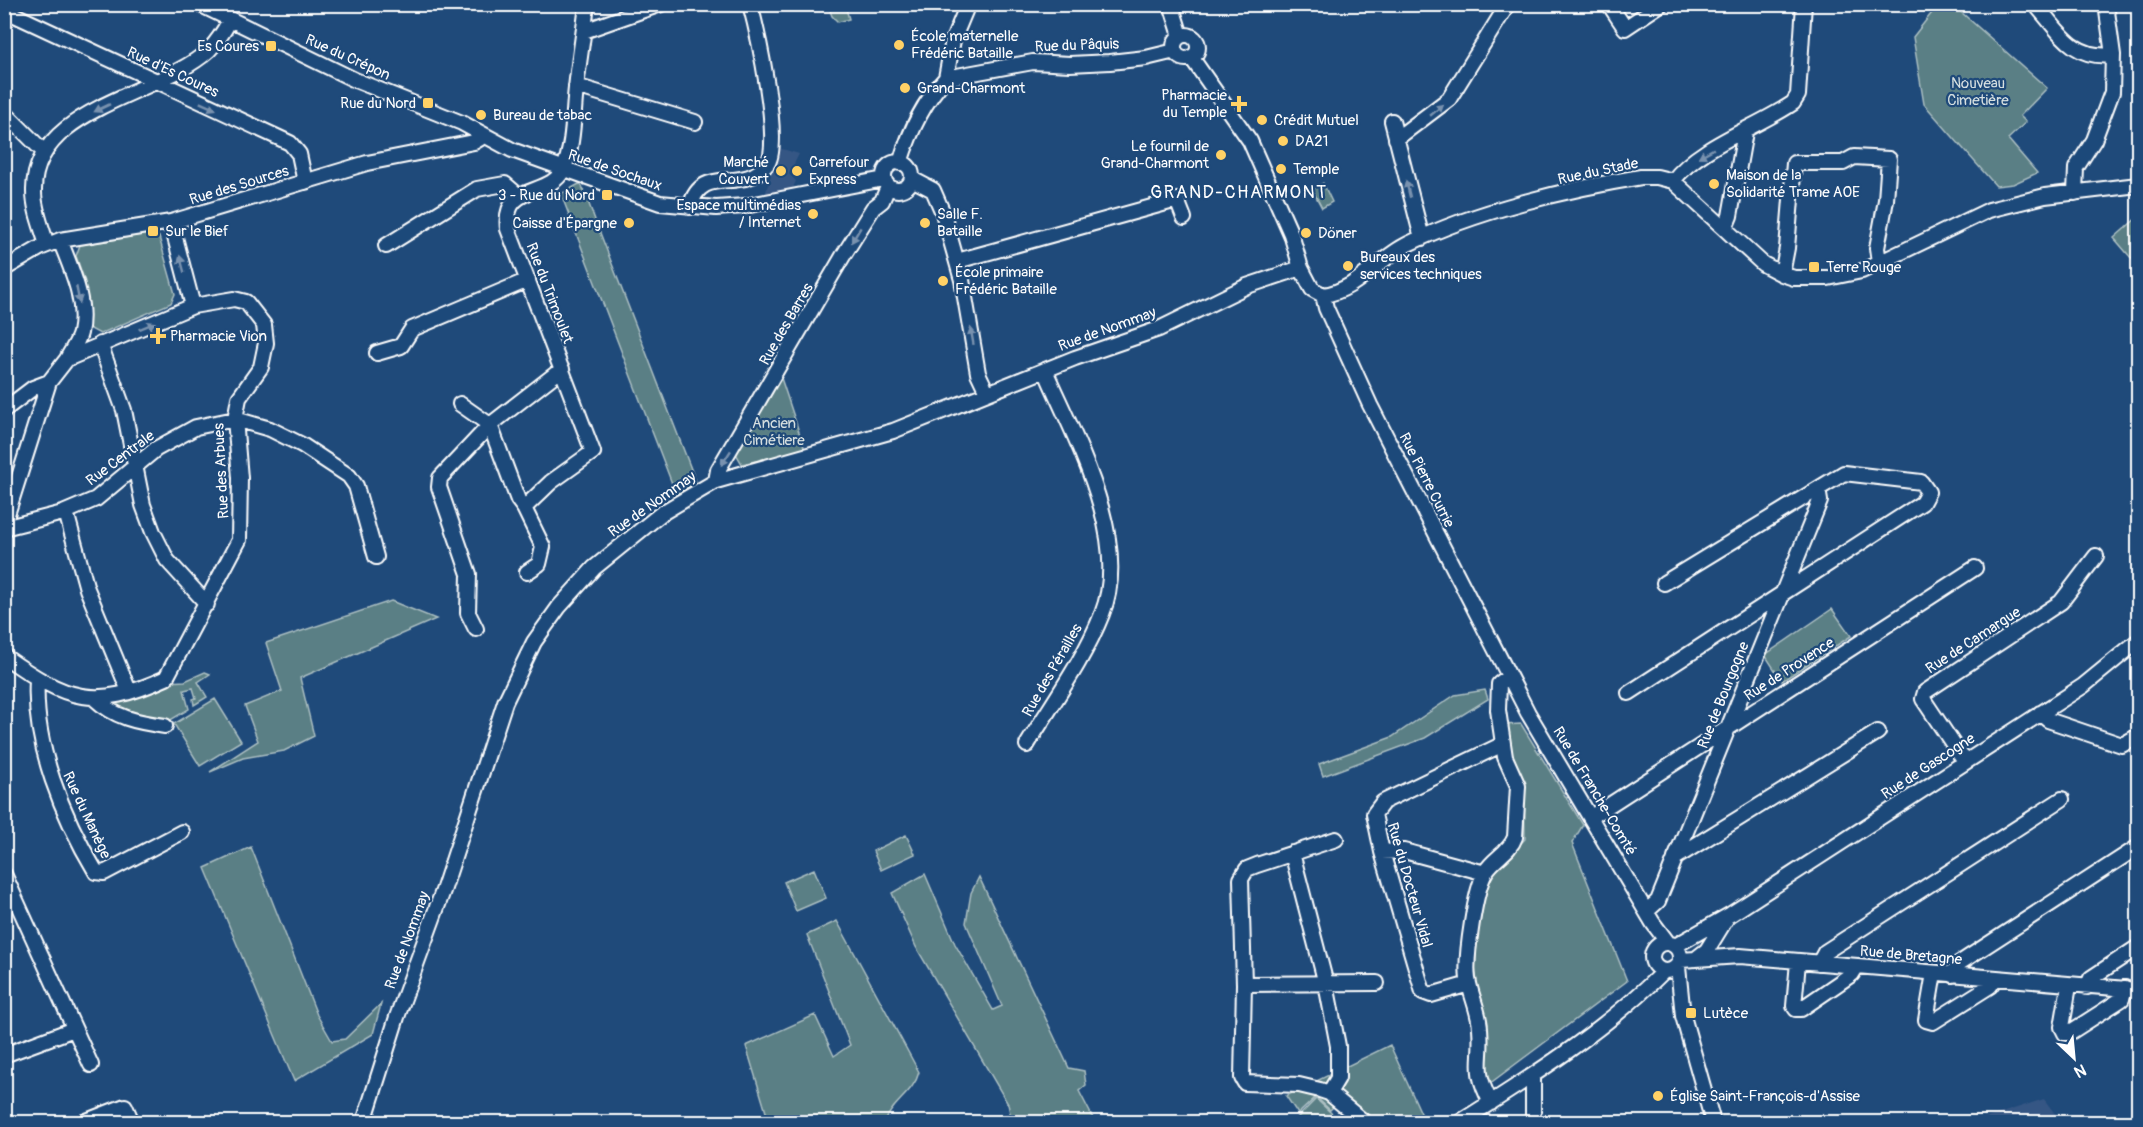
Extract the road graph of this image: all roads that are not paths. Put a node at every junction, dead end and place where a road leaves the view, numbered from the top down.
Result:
1 (199, 4) edge
2 (661, 4) edge
3 (750, 4) edge
4 (968, 4) edge
5 (1171, 4) edge
6 (1508, 4) edge
7 (1609, 4) edge
8 (1661, 4) edge
9 (1804, 4) edge
10 (2035, 4) edge
11 (2106, 4) edge
12 (587, 6) edge
13 (4, 10) edge
14 (230, 20) junction
15 (610, 22) junction
16 (584, 31) junction
17 (1182, 36) junction
18 (1175, 51) junction
19 (2114, 56) junction
20 (1191, 57) junction
21 (946, 78) junction
22 (154, 82) junction
23 (576, 86) junction
24 (4, 112) edge
25 (1392, 121) dead end
26 (695, 122) dead end
27 (1745, 132) junction
28 (484, 136) junction
29 (1396, 139) junction
30 (44, 152) junction
31 (900, 163) junction
32 (563, 170) junction
33 (912, 179) junction
34 (1674, 181) junction
35 (305, 182) junction
36 (886, 183) junction
37 (2139, 185) edge
38 (2075, 193) junction
39 (519, 196) junction
40 (690, 207) junction
41 (1184, 218) dead end
42 (171, 222) junction
43 (1725, 228) junction
44 (1879, 237) junction
45 (1422, 238) junction
46 (60, 240) junction
47 (47, 245) junction
48 (386, 246) dead end
49 (1895, 254) junction
50 (957, 261) junction
51 (1879, 262) junction
52 (1301, 268) junction
53 (4, 269) edge
54 (1782, 274) junction
55 (528, 280) junction
56 (1323, 296) junction
57 (193, 306) junction
58 (81, 324) junction
59 (100, 344) junction
60 (377, 353) dead end
61 (67, 359) junction
62 (562, 369) junction
63 (1045, 370) junction
64 (49, 382) junction
65 (987, 392) junction
66 (460, 404) dead end
67 (4, 410) edge
68 (235, 418) junction
69 (490, 424) junction
70 (134, 467) junction
71 (716, 480) junction
72 (1818, 489) junction
73 (524, 508) junction
74 (66, 512) junction
75 (4, 526) edge
76 (2096, 556) dead end
77 (376, 557) dead end
78 (1975, 568) dead end
79 (527, 572) dead end
80 (1664, 584) dead end
81 (1782, 594) junction
82 (207, 604) junction
83 (476, 629) dead end
84 (2139, 641) edge
85 (4, 655) edge
86 (1509, 676) junction
87 (37, 680) junction
88 (129, 691) junction
89 (1629, 693) dead end
90 (94, 698) junction
91 (2040, 713) junction
92 (165, 726) dead end
93 (1726, 730) junction
94 (1878, 732) dead end
95 (2139, 736) edge
96 (1503, 744) junction
97 (1028, 745) dead end
98 (1965, 762) junction
99 (2062, 799) dead end
100 (1591, 817) junction
101 (182, 832) dead end
102 (1336, 839) dead end
103 (2139, 847) edge
104 (1382, 852) junction
105 (1292, 853) junction
106 (1675, 858) junction
107 (1485, 873) junction
108 (4, 874) edge
109 (1731, 914) junction
110 (1650, 917) junction
111 (1696, 935) junction
112 (1714, 940) junction
113 (1667, 945) junction
114 (2139, 947) edge
115 (1740, 956) junction
116 (1698, 957) junction
117 (1798, 962) junction
118 (1819, 963) junction
119 (1857, 966) junction
120 (1668, 967) junction
121 (1934, 973) junction
122 (1953, 975) junction
123 (1995, 980) junction
124 (1377, 983) dead end
125 (1244, 984) junction
126 (1326, 984) junction
127 (1470, 984) junction
128 (2069, 986) junction
129 (2087, 987) junction
130 (2132, 989) edge
131 (74, 1029) junction
132 (4, 1056) edge
133 (91, 1065) dead end
134 (1533, 1075) junction
135 (1329, 1093) junction
136 (1491, 1103) junction
137 (84, 1122) edge
138 (132, 1122) edge
139 (364, 1122) edge
140 (1364, 1122) edge
141 (1460, 1122) edge
142 (1533, 1122) edge
143 (1713, 1122) edge

1 - 14 street, Rue du Crépon
2 - 15 street
3 - 40 street
4 - 21 street
5 - 17 street
29 -> 6 street
7 - 8 street
9 - 27 street
10 - 19 street
11 - 19 street
12 - 15 street
12 - 16 street
13 - 22 street, Rue d'Es Coures
14 - 22 street
14 - 28 street, Rue du Crépon
15 - 16 street
16 - 23 street
17 - 18 street
17 - 20 street
18 - 20 street
18 - 21 street, Rue du Pâquis
19 - 38 street
20 - 52 street
21 - 31 street
22 -> 30 street
22 -> 35 street, Rue d'Es Coures
23 - 26 street
23 - 32 street
24 - 30 street
25 - 29 street
27 -> 34 street
27 - 43 street
28 - 32 street, Rue de Sochaux
28 - 35 street, Rue des Sources
45 -> 29 street
30 - 47 street
31 - 33 street
31 - 36 street
32 - 39 street
32 - 40 street, Rue de Sochaux
33 - 36 street
33 - 50 street
34 - 43 street
34 - 45 street, Rue du Stade
35 - 42 street, Rue des Sources
36 - 40 street, Rue de Sochaux
36 -> 71 street, Rue des Barres
37 - 38 street
38 - 49 street
39 - 48 street
39 - 55 street, Rue du Trimoulet
41 - 50 street
42 - 46 street, Rue des Sources
57 -> 42 street
43 - 54 street
44 - 49 street
44 - 51 street
44 - 54 street
45 - 56 street, Rue du Stade
46 - 47 street, Rue des Sources
46 -> 58 street
47 - 53 street, Rue des Sources
49 - 51 street
65 -> 50 street
51 - 54 street
52 - 56 street
52 - 63 street, Rue de Nommay
55 - 60 street
55 - 62 street, Rue du Trimoulet
56 - 86 street, Rue Pierre Currie
59 -> 57 street
57 - 68 street, Rue des Arbues
58 - 59 street
58 - 61 street
59 - 61 street
59 - 70 street
61 - 64 street
62 - 69 street
62 - 73 street, Rue du Trimoulet
63 - 65 street, Rue de Nommay
63 - 97 street, Rue des Pérailles
64 - 67 street
64 - 75 street
65 - 71 street, Rue de Nommay
66 - 69 street
68 - 70 street, Rue Centrale
68 - 77 street
68 - 82 street, Rue des Arbues
69 - 73 street
69 - 83 street
70 - 74 street, Rue Centrale
70 - 82 street
71 - 139 street, Rue de Nommay
72 - 80 street
72 - 81 street, Rue de Bourgogne
72 - 81 street
73 - 79 street
74 - 75 street, Rue Centrale
74 - 88 street
76 - 98 street, Rue de Camargue
78 - 93 street, Rue de Provence
81 - 89 street
81 - 93 street, Rue de Bourgogne
82 - 88 street, Rue des Arbues
84 - 91 street, Rue de Gascogne
85 - 87 street
86 - 96 street
86 - 100 street, Rue de Franche-Comté
87 - 90 street, Rue des Arbues
87 - 101 street, Rue du Manège
88 - 90 street, Rue des Arbues
90 - 92 street
91 - 95 street
91 - 98 street, Rue de Gascogne
93 - 100 street, Rue de Provence
93 - 106 street, Rue de Bourgogne
94 - 106 street
96 - 104 street, Rue du Docteur Vidal
96 - 107 street
98 - 109 street, Rue de Gascogne
99 - 118 street
100 - 110 street, Rue de Franche-Comté
102 - 105 street
103 - 122 street
104 - 107 street
104 - 127 street, Rue du Docteur Vidal
105 - 125 street
105 - 126 street
106 - 110 street, Rue de Bourgogne
107 - 127 street
108 - 131 street
109 - 111 street, Rue de Gascogne
109 - 112 street, Rue de Gascogne
110 - 113 street, Rue de Franche-Comté
111 - 112 street
111 - 113 street, Rue de Gascogne
112 - 115 street
112 - 116 street, Rue de Gascogne
113 - 120 street, Rue de Franche-Comté
113 - 120 street
114 - 129 street
115 - 116 street, Rue de Bretagne
115 - 117 street, Rue de Bretagne
116 - 120 street, Rue de Bretagne
117 - 118 street, Rue de Bretagne
117 - 119 street
118 - 119 street, Rue de Bretagne
119 - 121 street, Rue de Bretagne
120 - 134 street
120 - 143 street
121 - 122 street, Rue de Bretagne
121 - 123 street
122 - 123 street, Rue de Bretagne
123 - 128 street, Rue de Bretagne
124 - 126 street
125 - 126 street
125 - 135 street
126 - 135 street
127 - 136 street
128 - 129 street, Rue de Bretagne
128 - 130 street
129 - 130 street, Rue de Bretagne
131 - 132 street
131 - 133 street
134 - 136 street
134 - 142 street
135 - 140 street
136 - 141 street
137 - 138 street

